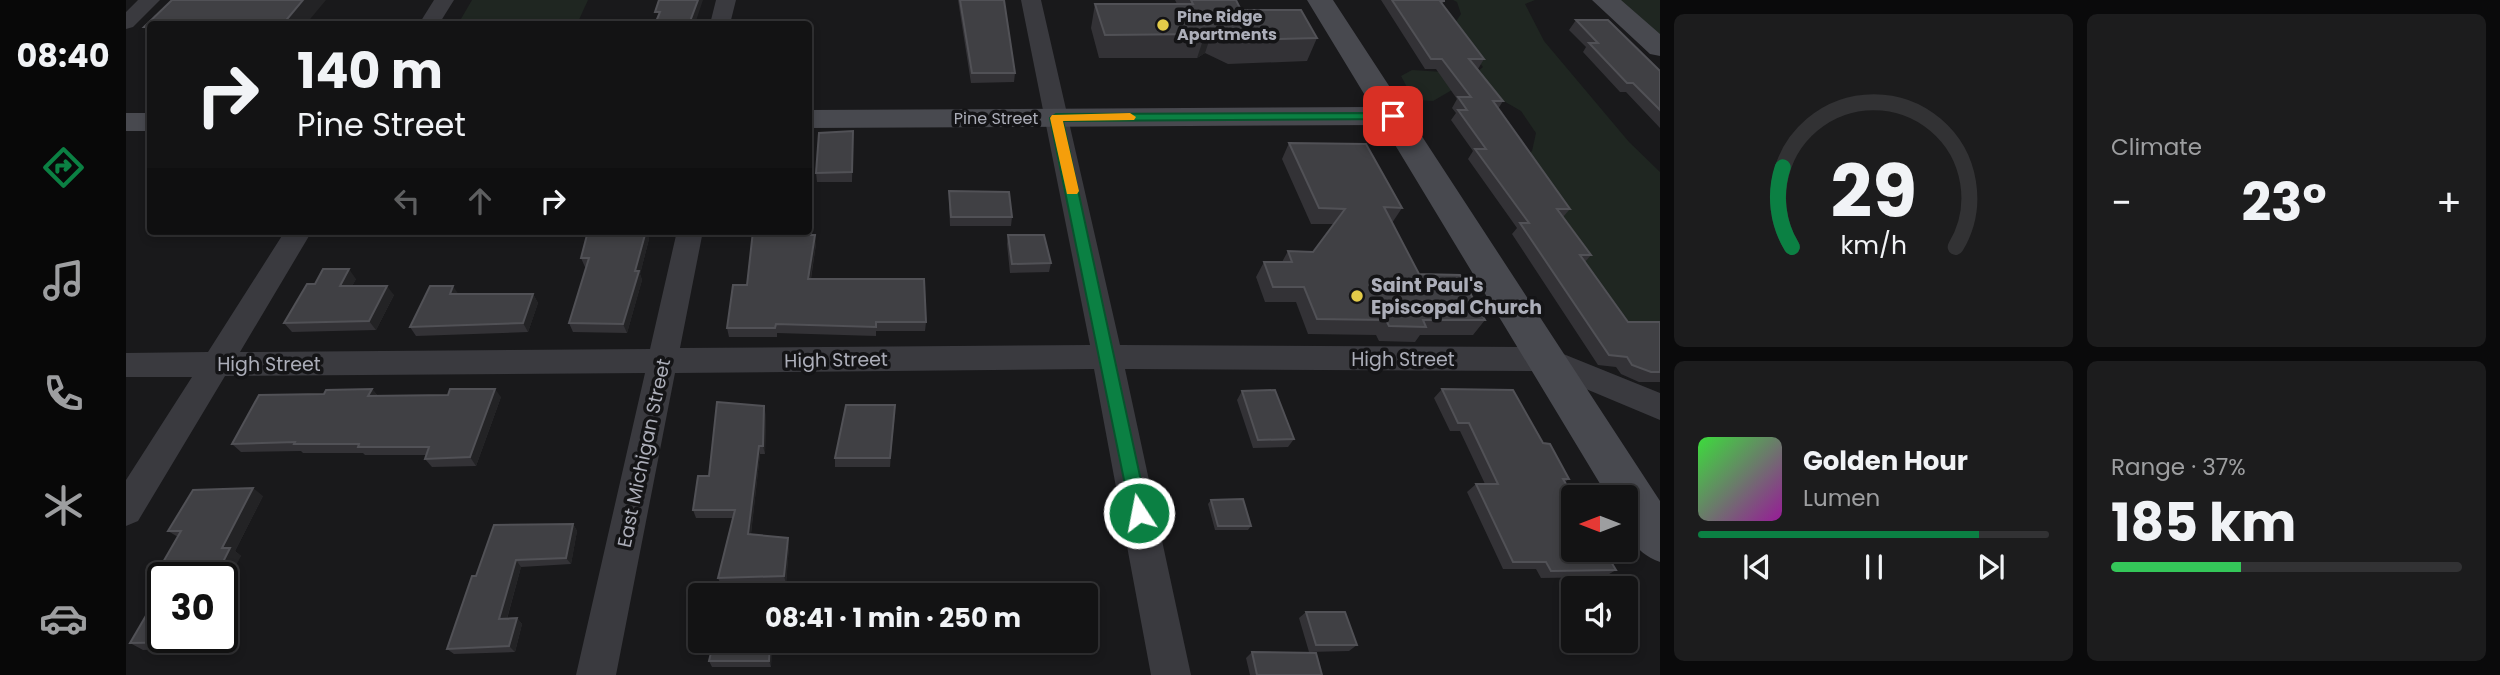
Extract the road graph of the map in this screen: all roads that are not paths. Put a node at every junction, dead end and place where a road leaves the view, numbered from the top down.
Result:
1 (150, 0) edge
2 (444, 0) edge
3 (726, 0) edge
4 (1031, 0) edge
5 (1320, 0) edge
6 (1605, 0) edge
7 (431, 21) edge
8 (721, 21) edge
9 (126, 23) edge
10 (1660, 48) edge
11 (1393, 116) junction
12 (1056, 118) junction
13 (812, 119) edge
14 (126, 122) edge
15 (147, 122) edge
16 (297, 235) edge
17 (689, 235) edge
18 (1107, 357) junction
19 (1546, 359) junction
20 (664, 362) junction
21 (216, 364) junction
22 (126, 365) edge
23 (1660, 407) edge
24 (126, 510) edge
25 (1660, 541) edge
26 (596, 675) edge
27 (1171, 675) edge

1 - 9 street
2 - 7 street
3 - 8 street
4 - 12 street
5 - 11 street
6 - 10 street
11 - 12 street, Pine Street
11 - 19 street
12 - 13 street, Pine Street
12 - 18 street
14 - 15 street
16 - 21 street
17 - 20 street, East Michigan Street
18 - 19 street, High Street
18 - 20 street, High Street
18 - 27 street
19 - 23 street
19 - 25 street
20 - 21 street, High Street
20 - 26 street, East Michigan Street
21 - 22 street, High Street
21 - 24 street

